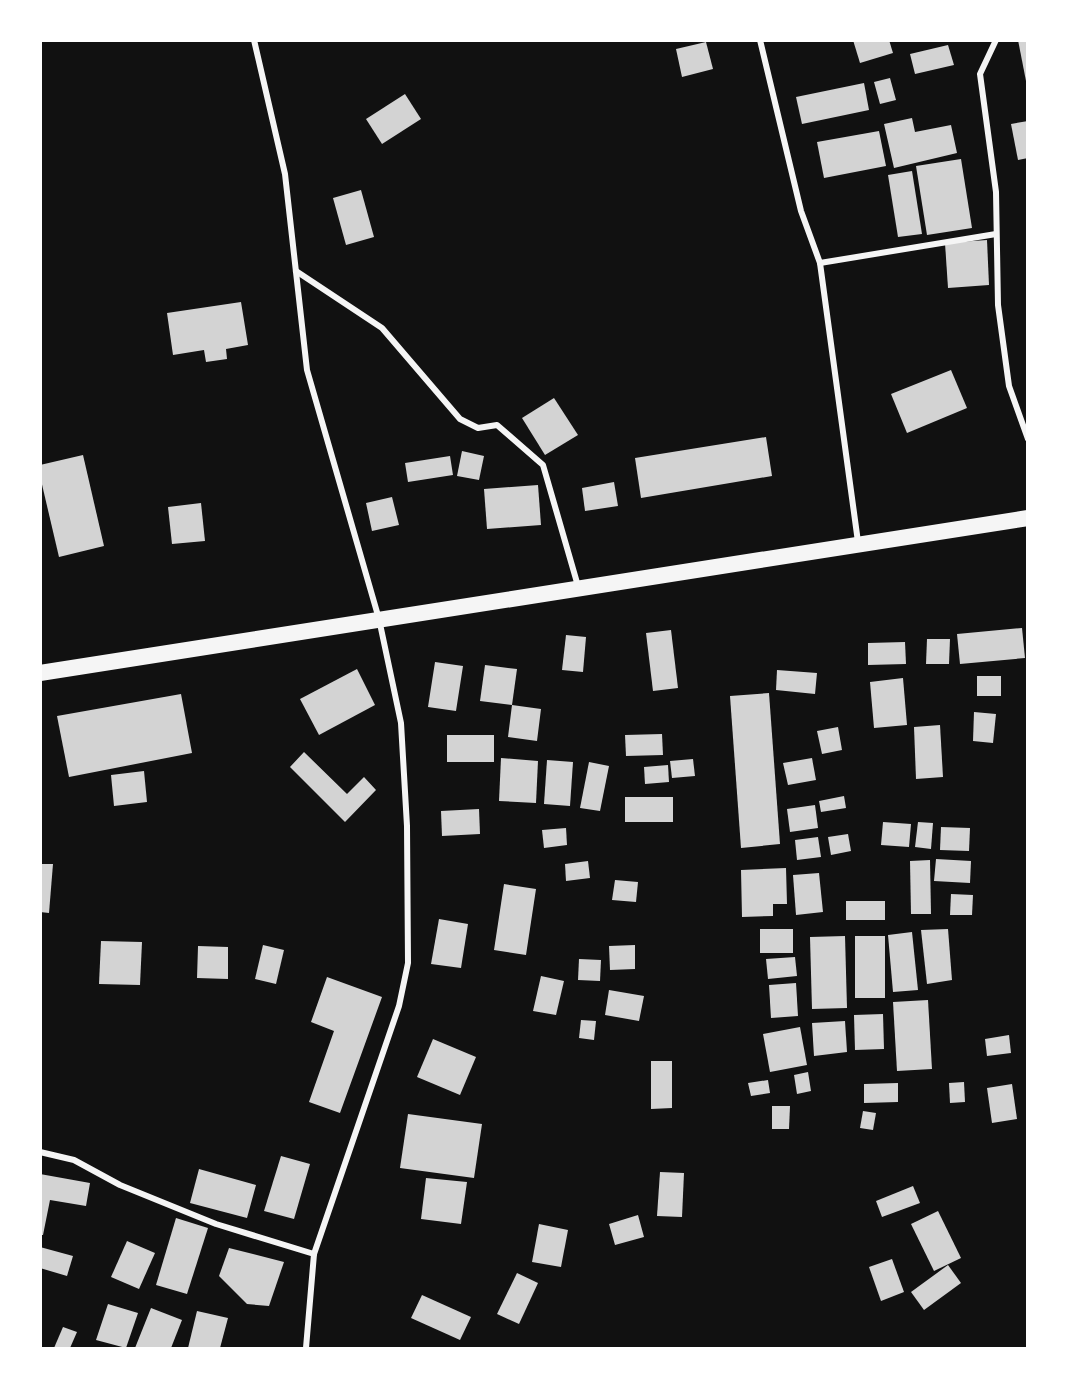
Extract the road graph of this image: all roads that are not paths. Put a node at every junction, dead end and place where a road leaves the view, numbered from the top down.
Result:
1 (254, 40) edge
2 (760, 40) edge
3 (996, 40) edge
4 (996, 234) junction
5 (820, 263) junction
6 (296, 271) junction
7 (1028, 439) edge
8 (1028, 518) edge
9 (858, 544) junction
10 (579, 588) junction
11 (379, 619) junction
12 (40, 673) edge
13 (40, 1152) edge
14 (314, 1254) junction
15 (306, 1348) edge

1 - 6 street
2 - 5 street
3 - 4 street
4 - 5 street
4 - 7 street
5 - 9 street
6 - 10 street
6 - 11 street
8 - 9 highway
9 - 10 highway
10 - 11 highway
11 - 12 highway
11 - 14 street
13 - 14 street
14 - 15 street

